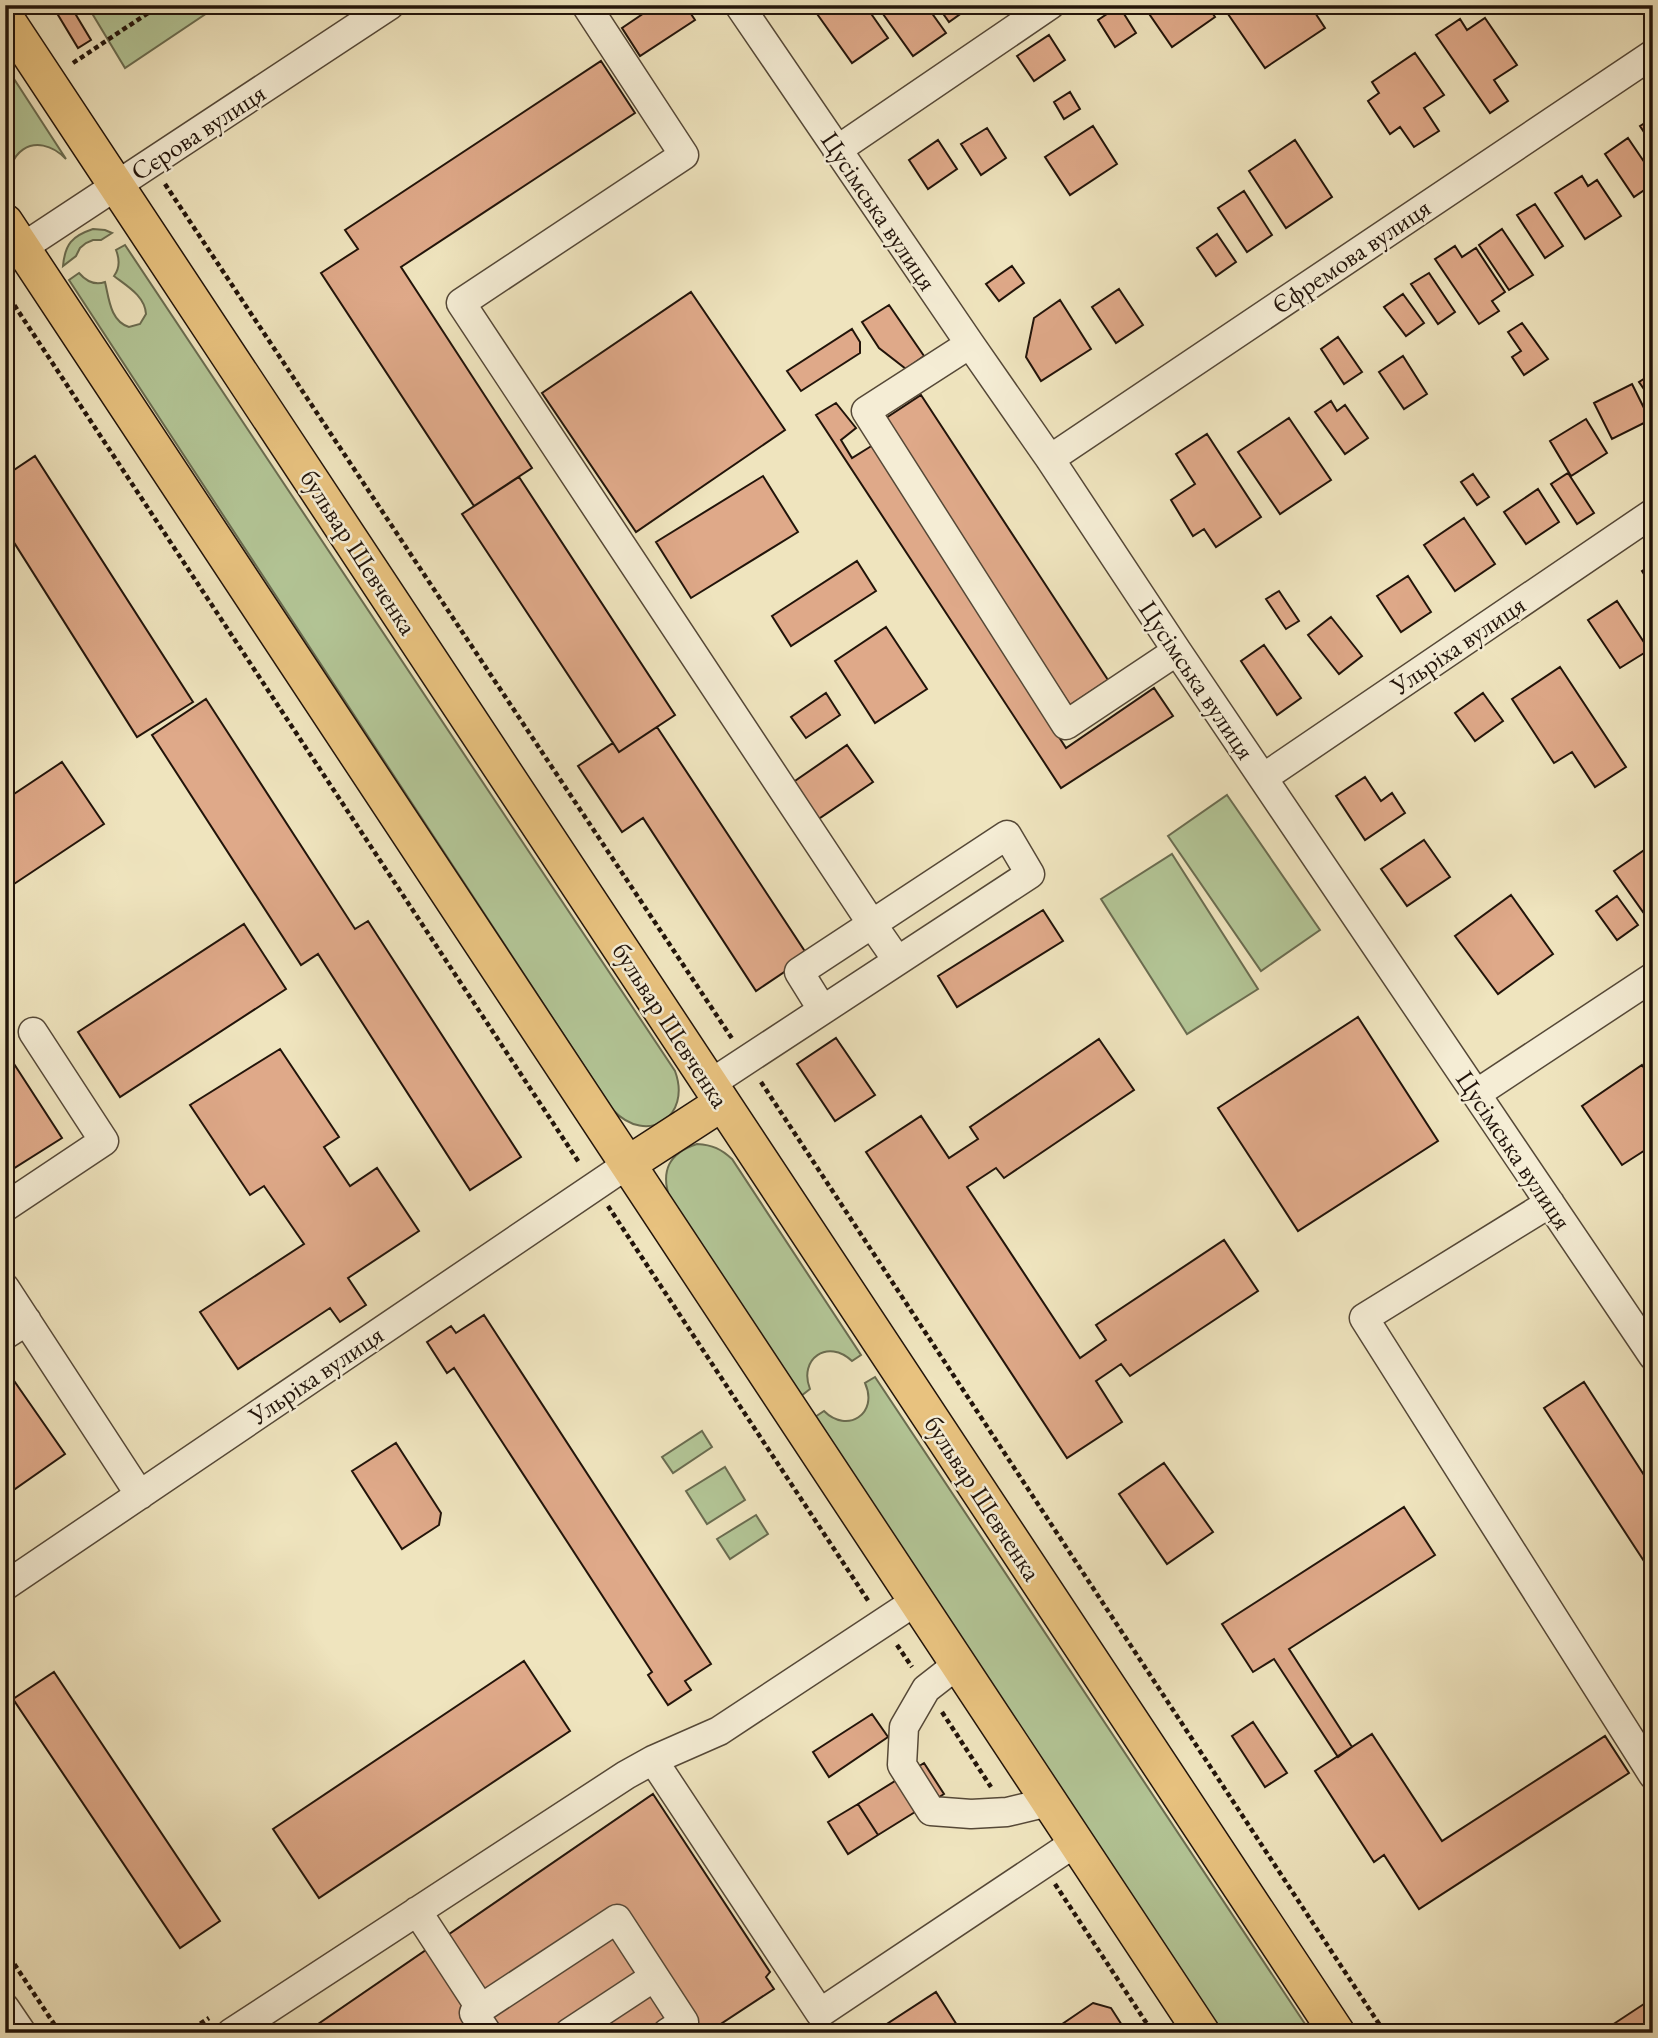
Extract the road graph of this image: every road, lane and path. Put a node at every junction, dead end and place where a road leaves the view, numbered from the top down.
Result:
1 (160, 5) edge
2 (390, 5) edge
3 (586, 5) edge
4 (739, 5) edge
5 (1050, 5) edge
6 (5, 18) edge
7 (67, 53) dead end
8 (1653, 54) edge
9 (73, 62) junction
10 (80, 74) dead end
11 (838, 150) junction
12 (151, 163) junction
13 (117, 185) junction
14 (11, 243) edge
15 (15, 305) dead end
16 (5, 312) edge
17 (970, 344) junction
18 (1050, 458) junction
19 (1653, 513) edge
20 (1177, 651) junction
21 (1263, 778) junction
22 (872, 924) junction
23 (898, 960) junction
24 (1653, 977) edge
25 (822, 1009) junction
26 (33, 1032) dead end
27 (746, 1060) junction
28 (716, 1093) junction
29 (1476, 1094) junction
30 (628, 1164) junction
31 (1550, 1203) junction
32 (5, 1207) edge
33 (5, 1288) edge
34 (16, 1328) edge
35 (1653, 1356) edge
36 (140, 1494) junction
37 (5, 1586) edge
38 (916, 1601) junction
39 (958, 1664) junction
40 (653, 1760) junction
41 (1653, 1775) edge
42 (1049, 1802) junction
43 (1076, 1842) junction
44 (417, 1911) junction
45 (5, 1950) edge
46 (654, 1977) junction
47 (5, 2008) edge
48 (484, 2021) edge
49 (22, 2033) edge
50 (60, 2033) edge
51 (231, 2033) edge
52 (569, 2033) edge
53 (667, 2033) edge
54 (1202, 2033) edge
55 (1337, 2033) edge
56 (1385, 2033) edge

1 - 9 path
2 - 12 street, Сєрова вулиця
3 - 22 street
4 - 11 street, Цусімська вулиця
5 - 11 street
6 - 13 main road, бульвар Шевченка
7 - 9 path
8 - 18 street, Єфремова вулиця
9 - 10 path
11 - 17 street, Цусімська вулиця
12 - 13 street, Сєрова вулиця
12 - 27 path
13 - 14 street, Сєрова вулиця
13 - 28 main road, бульвар Шевченка
14 - 30 main road
15 - 16 path
17 - 18 street, Цусімська вулиця
17 - 20 street
18 - 20 street, Цусімська вулиця
19 - 21 street, Ульріха вулиця
20 - 21 street, Цусімська вулиця
21 - 29 street, Цусімська вулиця
22 - 23 street
22 - 23 street
22 - 25 street
23 - 25 street
24 - 29 street
25 - 27 street
26 - 32 street
27 - 28 street
27 - 56 path
28 - 30 main road
28 - 55 main road, бульвар Шевченка
29 - 31 street, Цусімська вулиця
30 - 36 street, Ульріха вулиця
30 - 38 main road
31 - 35 street, Цусімська вулиця
31 - 41 street
33 - 34 street
34 - 36 street
36 - 37 street, Ульріха вулиця
38 - 39 main road
38 - 40 street
39 - 42 main road
39 - 42 street
40 - 43 street
40 - 44 street
42 - 43 main road
43 - 54 main road
44 - 48 street
44 - 51 street
45 - 50 path
46 - 48 street
46 - 52 street
46 - 53 street
47 - 49 street

